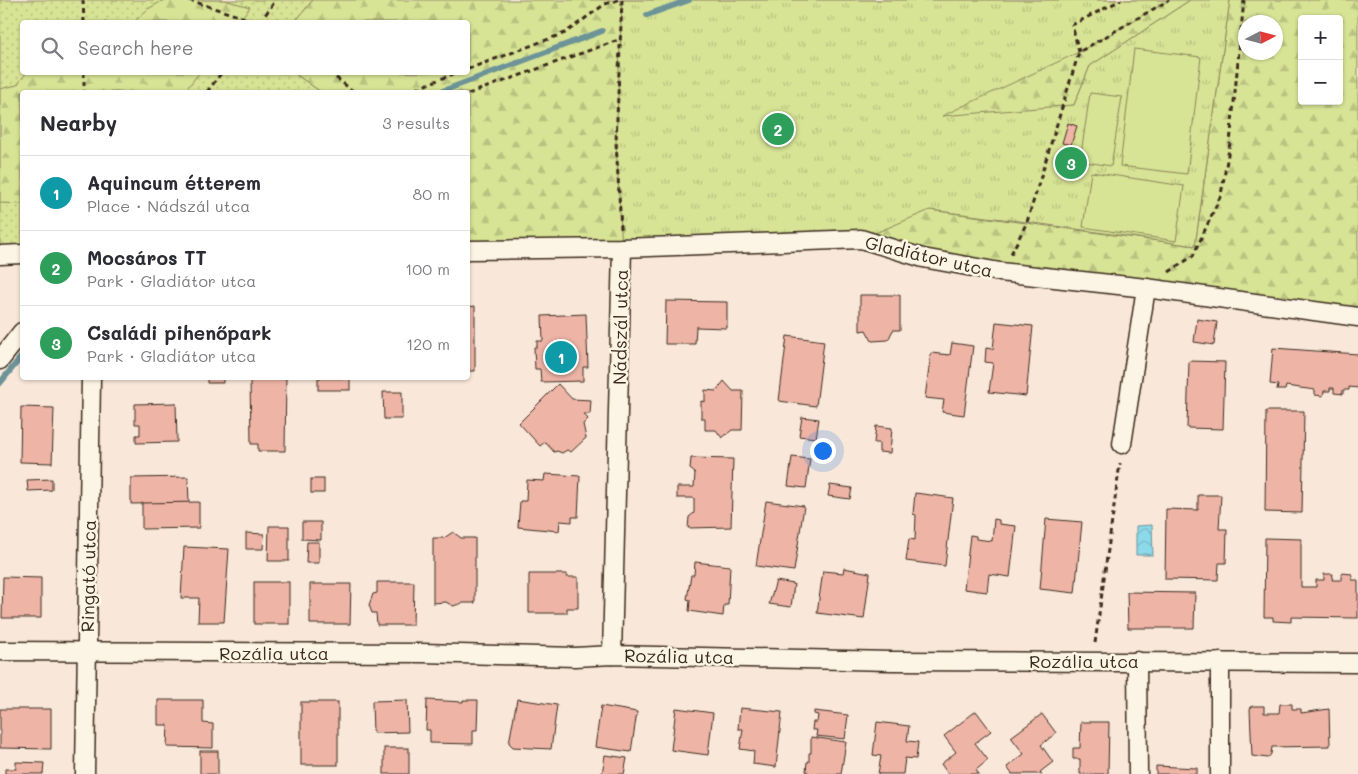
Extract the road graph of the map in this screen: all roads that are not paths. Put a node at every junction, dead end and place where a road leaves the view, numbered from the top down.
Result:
1 (622, 248) junction
2 (470, 250) edge
3 (20, 254) edge
4 (0, 255) edge
5 (1146, 288) junction
6 (1358, 317) edge
7 (20, 335) edge
8 (0, 360) edge
9 (91, 380) edge
10 (1122, 444) road end
11 (0, 651) edge
12 (87, 652) junction
13 (612, 655) junction
14 (1137, 660) junction
15 (1220, 662) junction
16 (1358, 663) edge
17 (85, 774) edge
18 (1138, 774) edge
19 (1220, 774) edge

1 - 2 street, Gladiátor utca
1 - 5 street, Gladiátor utca
1 - 13 street, Nádszál utca
3 - 4 street
5 - 6 street, Gladiátor utca
5 - 10 street
7 - 8 street
9 - 12 street, Ringató utca
11 - 12 street, Rozália utca
12 - 13 street, Rozália utca
12 - 17 street, Ringató utca
13 - 14 street, Rozália utca
14 - 15 street, Rozália utca
14 - 18 street
15 - 16 street, Rozália utca
15 - 19 street

